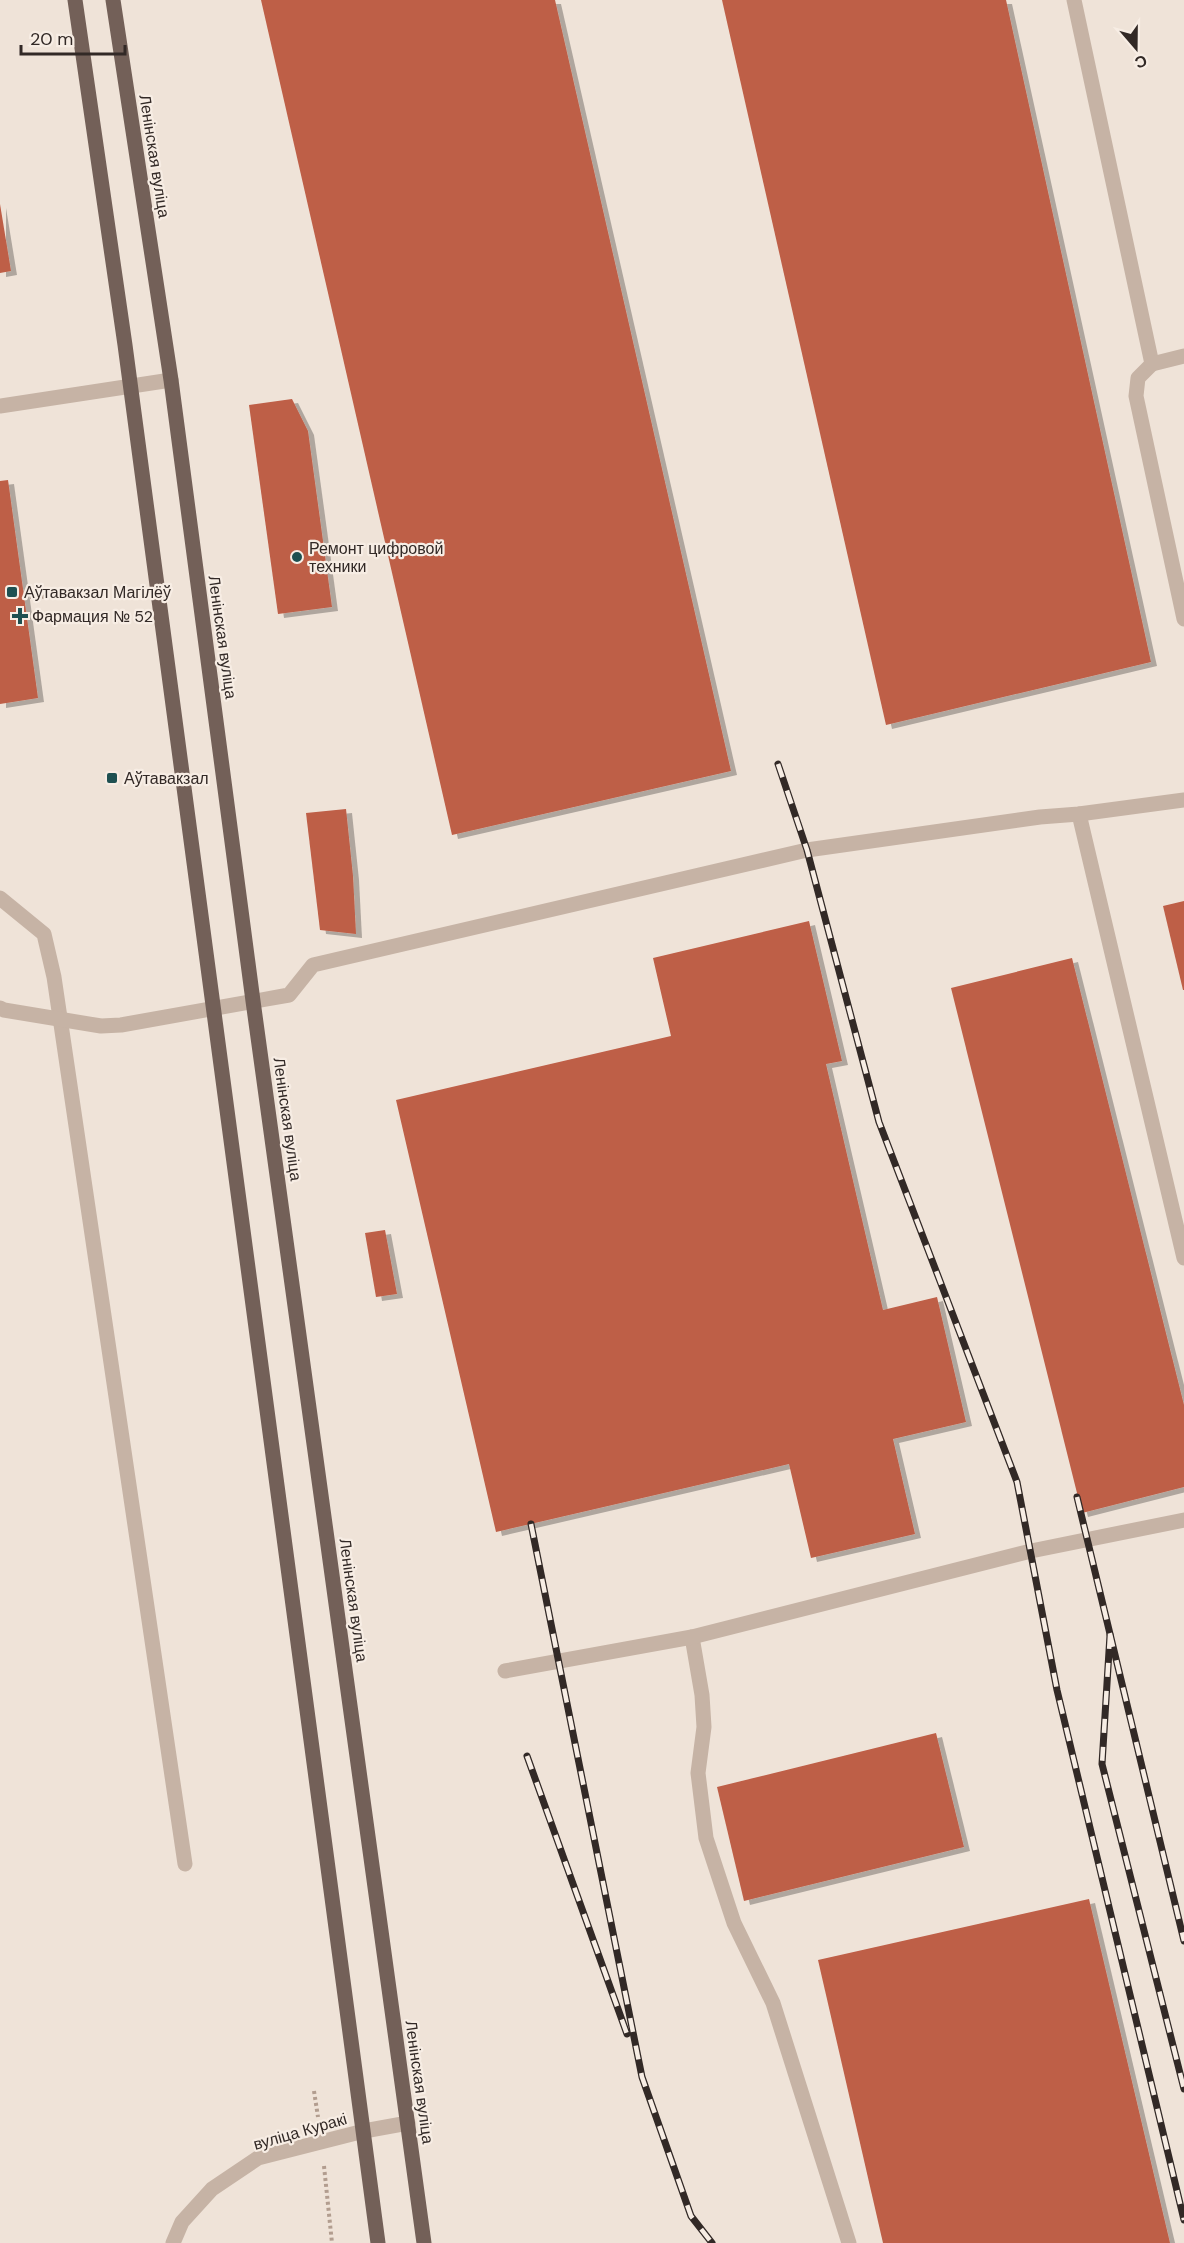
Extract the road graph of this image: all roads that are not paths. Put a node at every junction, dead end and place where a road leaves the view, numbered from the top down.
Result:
1 (75, 0) edge
2 (113, 0) edge
3 (1074, 0) edge
4 (1184, 356) edge
5 (1152, 364) junction
6 (171, 380) junction
7 (131, 386) junction
8 (0, 406) edge
9 (1184, 619) edge
10 (1184, 800) edge
11 (1079, 814) junction
12 (0, 898) edge
13 (253, 1001) junction
14 (0, 1008) edge
15 (214, 1008) junction
16 (61, 1020) junction
17 (1184, 1258) edge
18 (1184, 1521) edge
19 (692, 1637) junction
20 (505, 1671) dead end
21 (185, 1864) dead end
22 (408, 2123) junction
23 (364, 2131) junction
24 (173, 2243) edge
25 (378, 2243) edge
26 (424, 2243) edge
27 (849, 2243) edge

1 - 7 main road
2 - 6 main road, Ленінская вуліца
3 - 5 street
4 - 5 street
5 - 9 street
6 - 7 street
6 - 13 main road, Ленінская вуліца
7 - 8 street
7 - 15 main road
10 - 11 street
11 - 13 street
11 - 17 street
12 - 16 street
13 - 15 street
13 - 22 main road, Ленінская вуліца
14 - 16 street
15 - 16 street
15 - 23 main road
16 - 21 street
18 - 19 street
19 - 20 street
19 - 27 street
22 - 23 street, вуліца Куракі
22 - 26 main road, Ленінская вуліца
23 - 24 street, вуліца Куракі
23 - 25 main road

